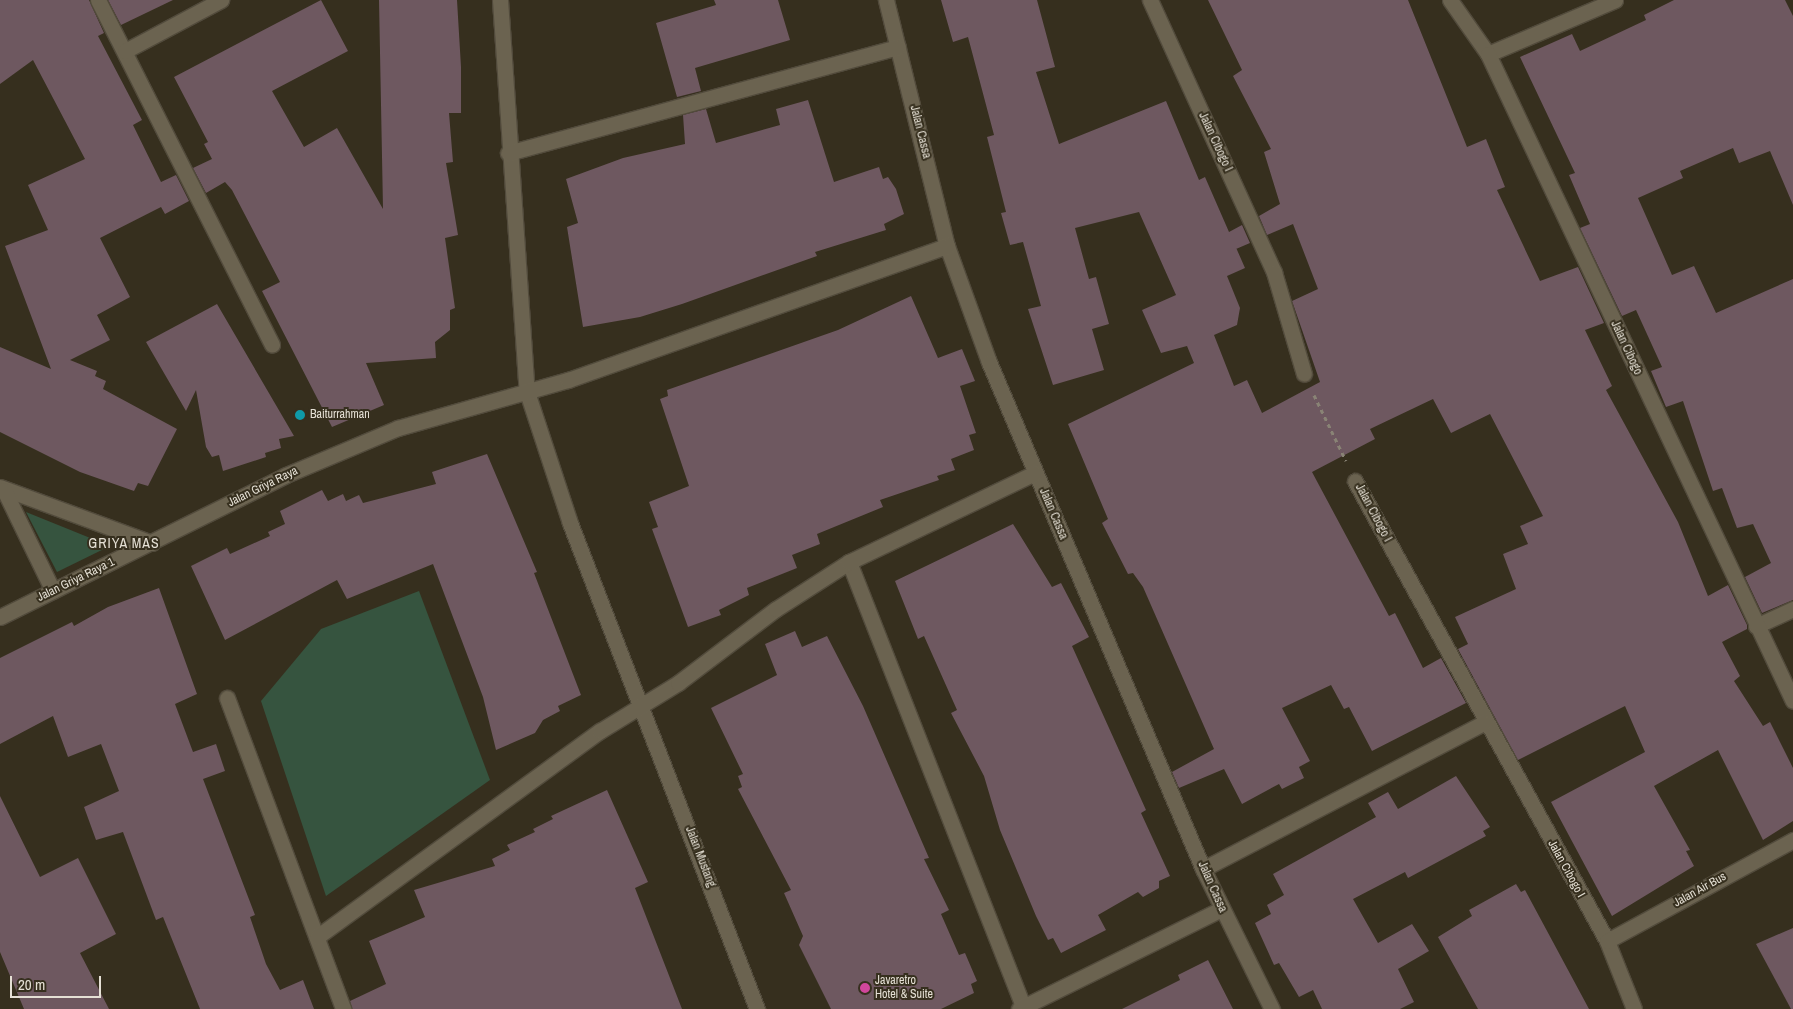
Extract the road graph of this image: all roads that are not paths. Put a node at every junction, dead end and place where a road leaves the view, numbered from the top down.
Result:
1 (98, 0) edge
2 (222, 0) edge
3 (500, 0) edge
4 (886, 0) edge
5 (1150, 0) edge
6 (1450, 0) edge
7 (1615, 0) edge
8 (898, 47) junction
9 (125, 51) junction
10 (1488, 54) junction
11 (508, 153) junction
12 (947, 246) junction
13 (272, 344) dead end
14 (1304, 374) road end
15 (527, 392) junction
16 (1035, 473) junction
17 (1355, 481) road end
18 (2, 489) edge
19 (152, 542) junction
20 (849, 562) junction
21 (54, 591) junction
22 (1793, 609) edge
23 (0, 617) edge
24 (1756, 626) junction
25 (226, 698) dead end
26 (1793, 701) edge
27 (643, 706) junction
28 (1484, 723) junction
29 (1793, 840) edge
30 (1203, 869) junction
31 (1221, 909) junction
32 (317, 937) junction
33 (1607, 941) junction
34 (1021, 1008) edge
35 (343, 1009) edge
36 (758, 1009) edge
37 (1272, 1009) edge
38 (1634, 1009) edge

1 - 9 street
2 - 9 street
3 - 11 street, Jalan Mustang
4 - 8 street, Jalan Cassa
5 - 14 street, Jalan Cibogo I
6 - 10 street, Jalan Cibogo
7 - 10 street
8 - 11 street
8 - 12 street, Jalan Cassa
9 - 13 street
10 - 24 street, Jalan Cibogo
11 - 15 street, Jalan Mustang
12 - 15 street, Jalan Griya Raya
12 - 16 street, Jalan Cassa
15 - 19 street, Jalan Griya Raya
15 - 27 street, Jalan Mustang
16 - 20 street
16 - 30 street, Jalan Cassa
17 - 28 street, Jalan Cibogo I
18 - 19 street
18 - 21 street
19 - 21 street, Jalan Griya Raya 1
20 - 27 street
20 - 34 street
21 - 23 street, Jalan Griya Raya 1
22 - 24 street
24 - 26 street, Jalan Cibogo
25 - 32 street
27 - 32 street
27 - 36 street, Jalan Mustang
28 - 30 street
28 - 33 street, Jalan Cibogo I
29 - 33 street, Jalan Air Bus
30 - 31 street, Jalan Cassa
31 - 34 street
31 - 37 street, Jalan Cassa
32 - 35 street
33 - 38 street, Jalan Cibogo I

